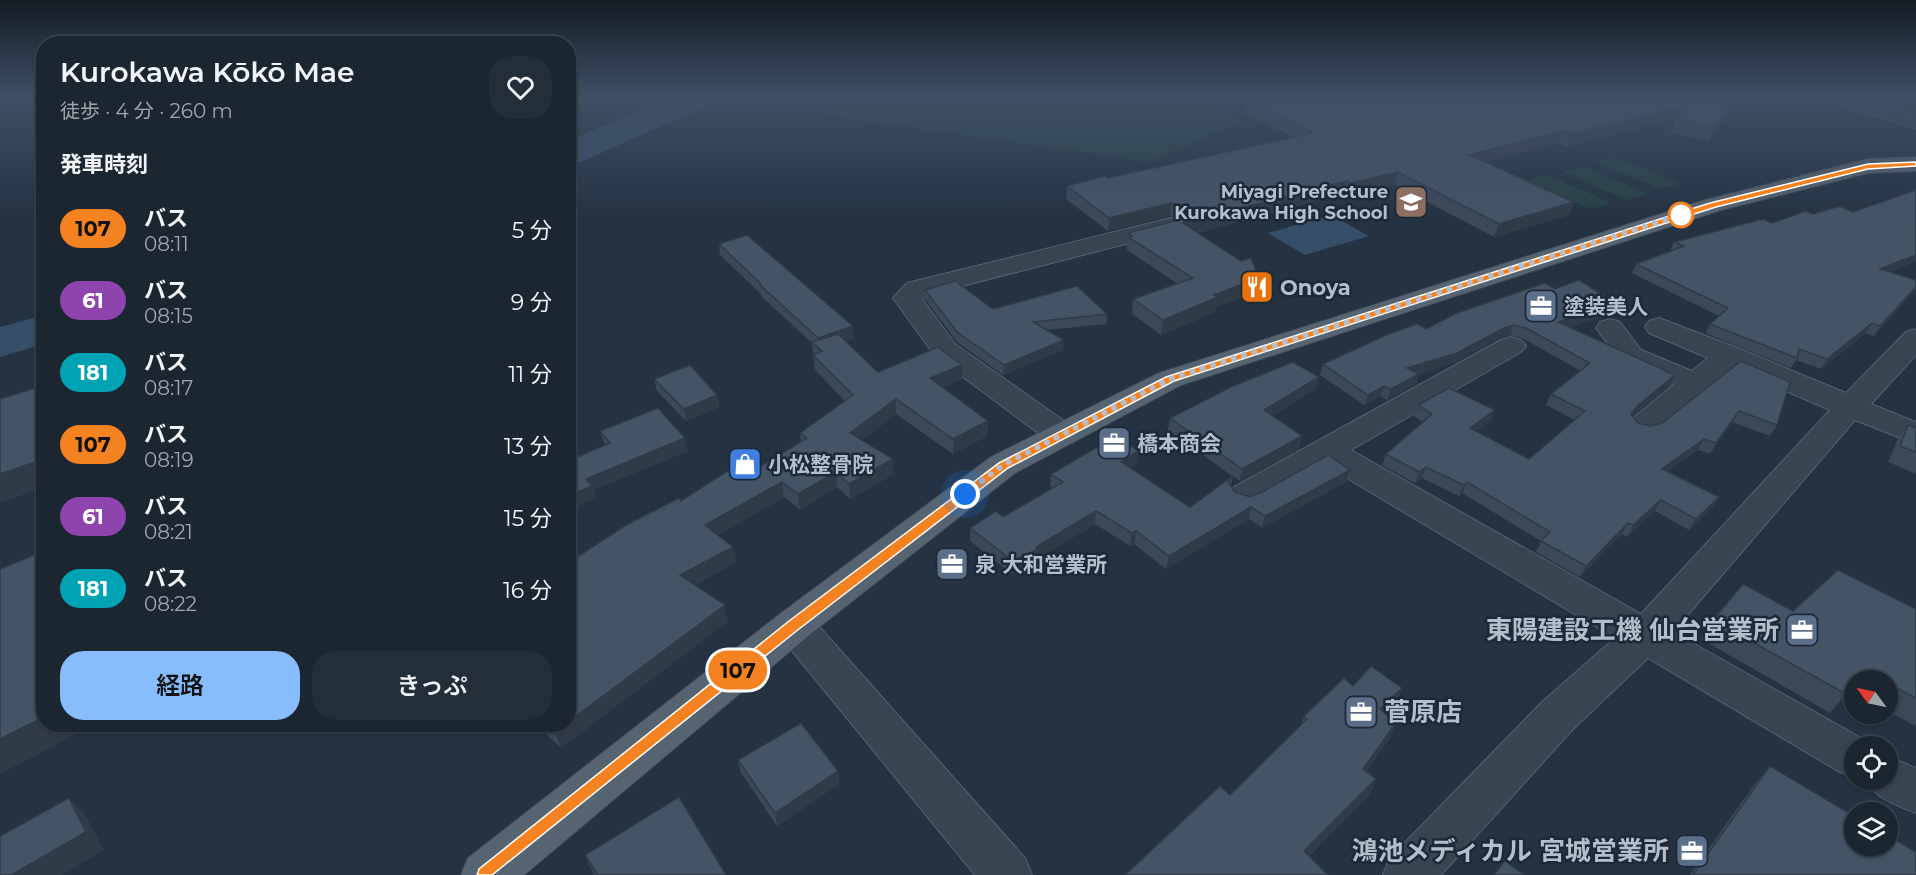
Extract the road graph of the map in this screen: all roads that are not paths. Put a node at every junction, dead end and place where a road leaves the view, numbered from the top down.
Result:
1 (1916, 164) edge
2 (1171, 225) edge
3 (1659, 327) dead end
4 (1610, 328) dead end
5 (1916, 338) edge
6 (1511, 346) dead end
7 (1730, 355) junction
8 (1695, 383) junction
9 (1850, 406) junction
10 (1644, 426) edge
11 (1916, 434) edge
12 (1062, 435) junction
13 (1325, 450) junction
14 (1246, 495) edge
15 (794, 625) junction
16 (1645, 636) junction
17 (1844, 750) edge
18 (1898, 782) edge
19 (1916, 792) edge
20 (486, 875) edge
21 (1007, 875) edge
22 (1408, 875) edge

1 - 12 main road
2 - 12 street
3 - 7 street
4 - 8 street
5 - 9 street
6 - 13 street
7 - 8 street
7 - 9 street
8 - 10 street
9 - 11 street
9 - 16 street
12 - 15 main road
13 - 14 street
13 - 16 street
15 - 20 main road
15 - 21 street
16 - 17 street
16 - 22 street
18 - 19 street

